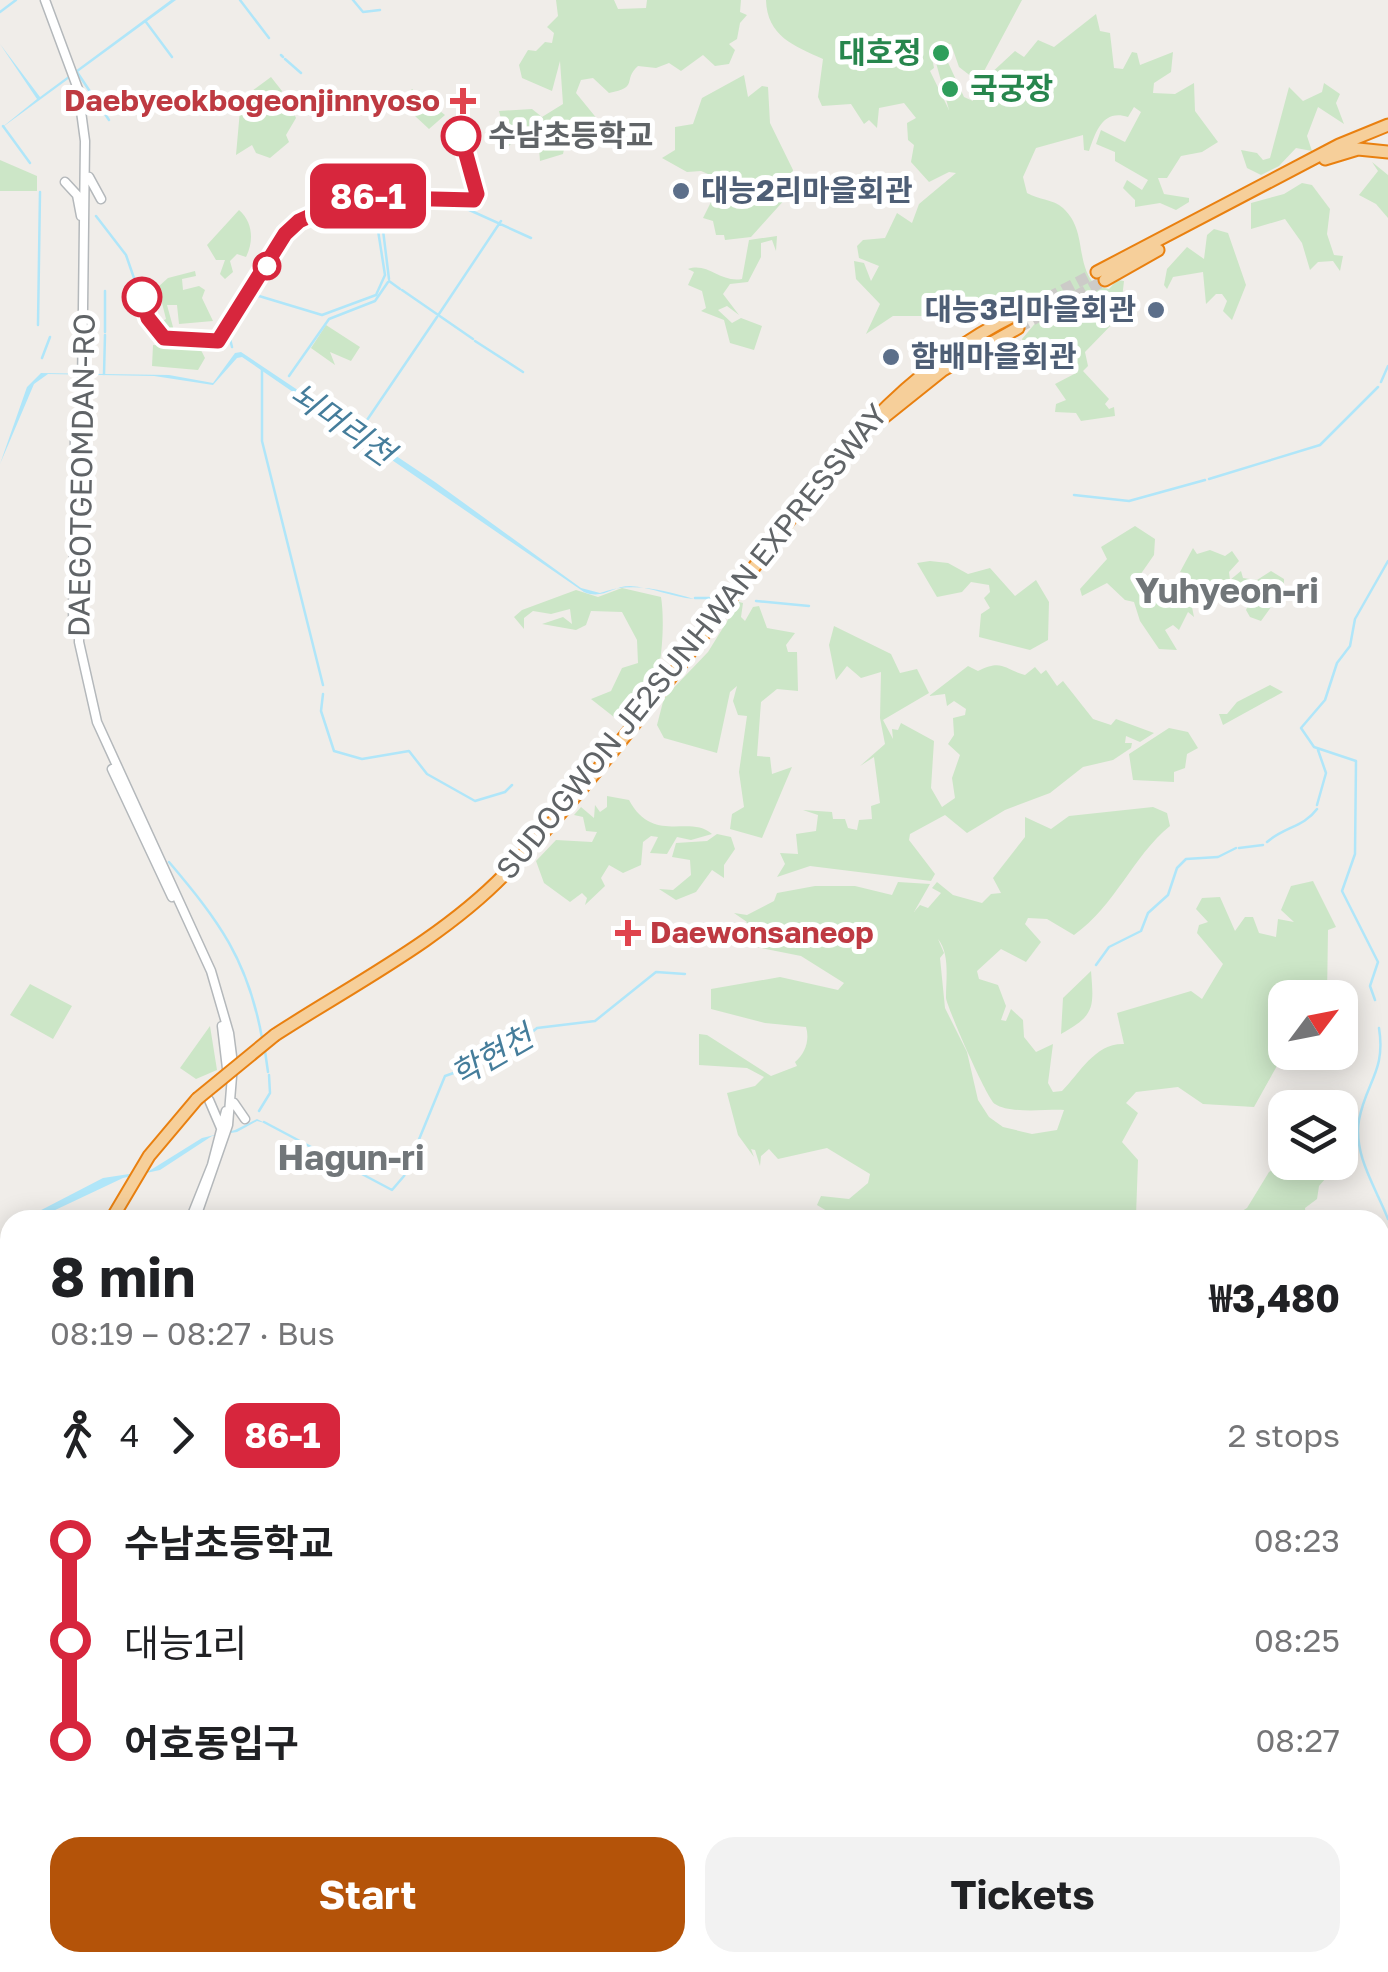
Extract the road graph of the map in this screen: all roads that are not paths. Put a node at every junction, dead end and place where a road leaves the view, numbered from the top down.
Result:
1 (43, 0) edge
2 (73, 79) junction
3 (1388, 125) edge
4 (1388, 152) edge
5 (1325, 159) junction
6 (86, 167) junction
7 (65, 182) dead end
8 (101, 200) dead end
9 (1224, 209) junction
10 (81, 216) junction
11 (1101, 276) tunnel mouth
12 (1019, 312) tunnel mouth
13 (1018, 328) tunnel mouth
14 (80, 363) junction
15 (79, 378) junction
16 (907, 388) junction
17 (232, 1094) junction
18 (202, 1101) junction
19 (243, 1117) dead end
20 (223, 1130) junction
21 (119, 1210) edge
22 (195, 1210) edge

1 - 2 main road, DAEGOTGEOMDAN-RO
2 - 6 main road, DAEGOTGEOMDAN-RO
2 - 10 main road, DAEGOTGEOMDAN-RO
3 - 5 highway
3 - 9 highway
4 - 5 highway
5 - 9 highway
6 - 8 main road
6 - 14 main road, DAEGOTGEOMDAN-RO
7 - 10 main road
9 - 11 highway
10 - 14 main road, DAEGOTGEOMDAN-RO
12 - 16 highway, SUDOGWON JE2SUNHWAN EXPRESSWAY
13 - 16 highway, SUDOGWON JE2SUNHWAN EXPRESSWAY
14 - 15 main road, DAEGOTGEOMDAN-RO
15 - 17 main road, DAEGOTGEOMDAN-RO
15 - 20 main road, DAEGOTGEOMDAN-RO
16 - 18 highway, SUDOGWON JE2SUNHWAN EXPRESSWAY, bridge
17 - 19 main road
17 - 20 main road, DAEGOTGEOMDAN-RO
18 - 20 main road
18 - 21 highway, SUDOGWON JE2SUNHWAN EXPRESSWAY
20 - 22 main road, DAEGOTGEOMDAN-RO

